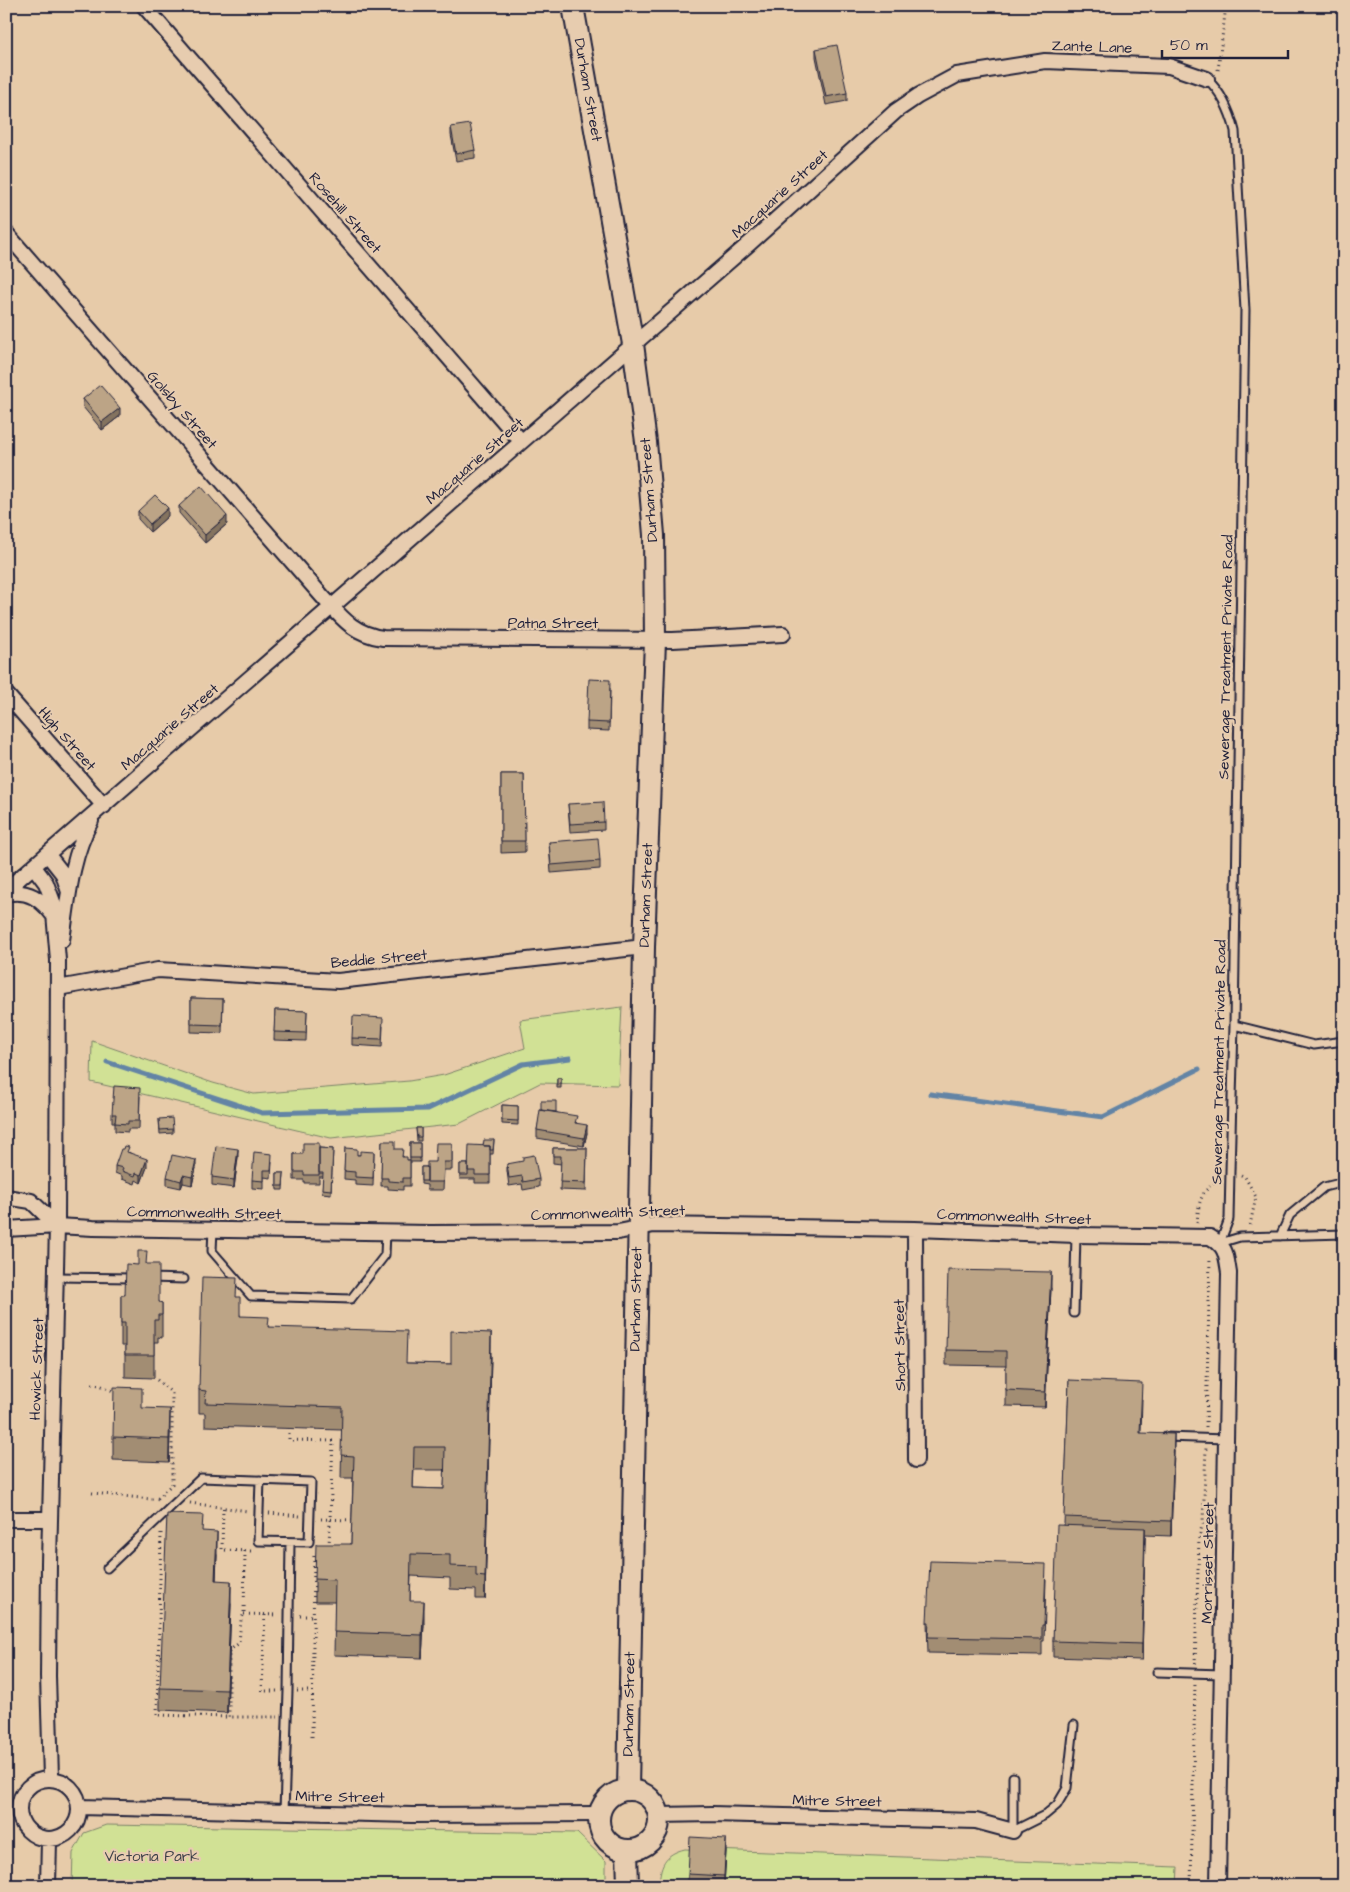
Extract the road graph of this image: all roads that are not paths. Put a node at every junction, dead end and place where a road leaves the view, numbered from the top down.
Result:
1 (144, 6) edge
2 (573, 6) edge
3 (974, 71) joint
4 (1206, 79) joint
5 (6, 233) edge
6 (633, 344) junction
7 (521, 441) junction
8 (333, 607) junction
9 (783, 634) dead end
10 (655, 640) junction
11 (6, 694) edge
12 (100, 809) junction
13 (48, 855) junction
14 (34, 867) junction
15 (6, 890) edge
16 (69, 892) junction
17 (6, 894) edge
18 (54, 916) junction
19 (644, 947) junction
20 (58, 960) junction
21 (58, 988) junction
22 (1234, 1025) junction
23 (1344, 1041) edge
24 (1344, 1182) edge
25 (6, 1197) edge
26 (57, 1226) junction
27 (638, 1228) junction
28 (915, 1229) junction
29 (6, 1230) edge
30 (213, 1230) junction
31 (386, 1232) junction
32 (1344, 1234) edge
33 (1076, 1236) junction
34 (1280, 1236) junction
35 (1215, 1240) junction
36 (56, 1277) junction
37 (184, 1279) dead end
38 (1074, 1313) dead end
39 (1166, 1437) edge
40 (1226, 1440) junction
41 (916, 1460) dead end
42 (260, 1480) junction
43 (6, 1519) edge
44 (50, 1519) junction
45 (290, 1542) junction
46 (106, 1568) dead end
47 (1157, 1672) dead end
48 (1222, 1674) junction
49 (1074, 1725) dead end
50 (1013, 1777) dead end
51 (51, 1778) junction
52 (628, 1789) junction
53 (80, 1807) junction
54 (12, 1809) edge
55 (284, 1812) junction
56 (599, 1814) junction
57 (659, 1815) junction
58 (1013, 1831) junction
59 (49, 1840) junction
60 (627, 1850) junction
61 (48, 1886) edge
62 (628, 1886) edge
63 (1218, 1886) edge

1 - 7 street, Rosehill Street
2 - 6 main road, Durham Street
3 - 4 street, Zante Lane
3 - 6 street, Macquarie Street
4 - 22 lane, Sewerage Treatment Private Road
5 - 8 street, Golsby Street
6 - 7 street, Macquarie Street
6 - 10 main road, Durham Street
7 - 8 street, Macquarie Street
8 - 10 street, Patna Street
8 - 12 street, Macquarie Street
9 - 10 street, Patna Street
10 - 19 main road, Durham Street
11 - 12 street, High Street
12 - 13 street, Macquarie Street
12 - 16 street, Howick Street
13 - 14 street, Macquarie Street
13 - 16 street
14 - 15 street, Macquarie Street
14 - 18 street, Howick Street
16 - 20 street, Howick Street
17 - 18 street
18 - 20 street, Howick Street
19 - 21 street, Beddie Street
19 - 27 main road, Durham Street
20 - 21 street, Howick Street
21 - 26 street, Howick Street
22 - 23 lane
22 - 35 lane, Sewerage Treatment Private Road
24 - 34 lane
25 - 26 street
26 - 29 street, Commonwealth Street
26 - 30 street, Commonwealth Street
26 - 36 street, Howick Street
27 - 28 street, Commonwealth Street
27 - 31 street, Commonwealth Street
27 - 52 main road, Durham Street
28 - 33 street, Commonwealth Street
28 - 41 street, Short Street
30 - 31 street, Commonwealth Street
30 - 31 lane
32 - 34 lane
33 - 35 street, Commonwealth Street
33 - 38 lane
34 - 35 lane
35 - 40 street, Morrisset Street
36 - 37 lane
36 - 44 street, Howick Street
39 - 40 lane
40 - 48 street, Morrisset Street
42 - 45 lane
42 - 45 lane
42 - 46 lane
43 - 44 street
44 - 51 street, Howick Street
45 - 55 lane
47 - 48 lane
48 - 63 street, Morrisset Street
49 - 58 lane
50 - 58 lane
51 - 53 street
51 - 54 street
52 - 56 main road
52 - 57 main road
53 - 55 street, Mitre Street
53 - 59 street
54 - 59 street
55 - 56 street, Mitre Street
56 - 60 main road
57 - 58 street, Mitre Street
57 - 60 main road
59 - 61 street
60 - 62 main road

